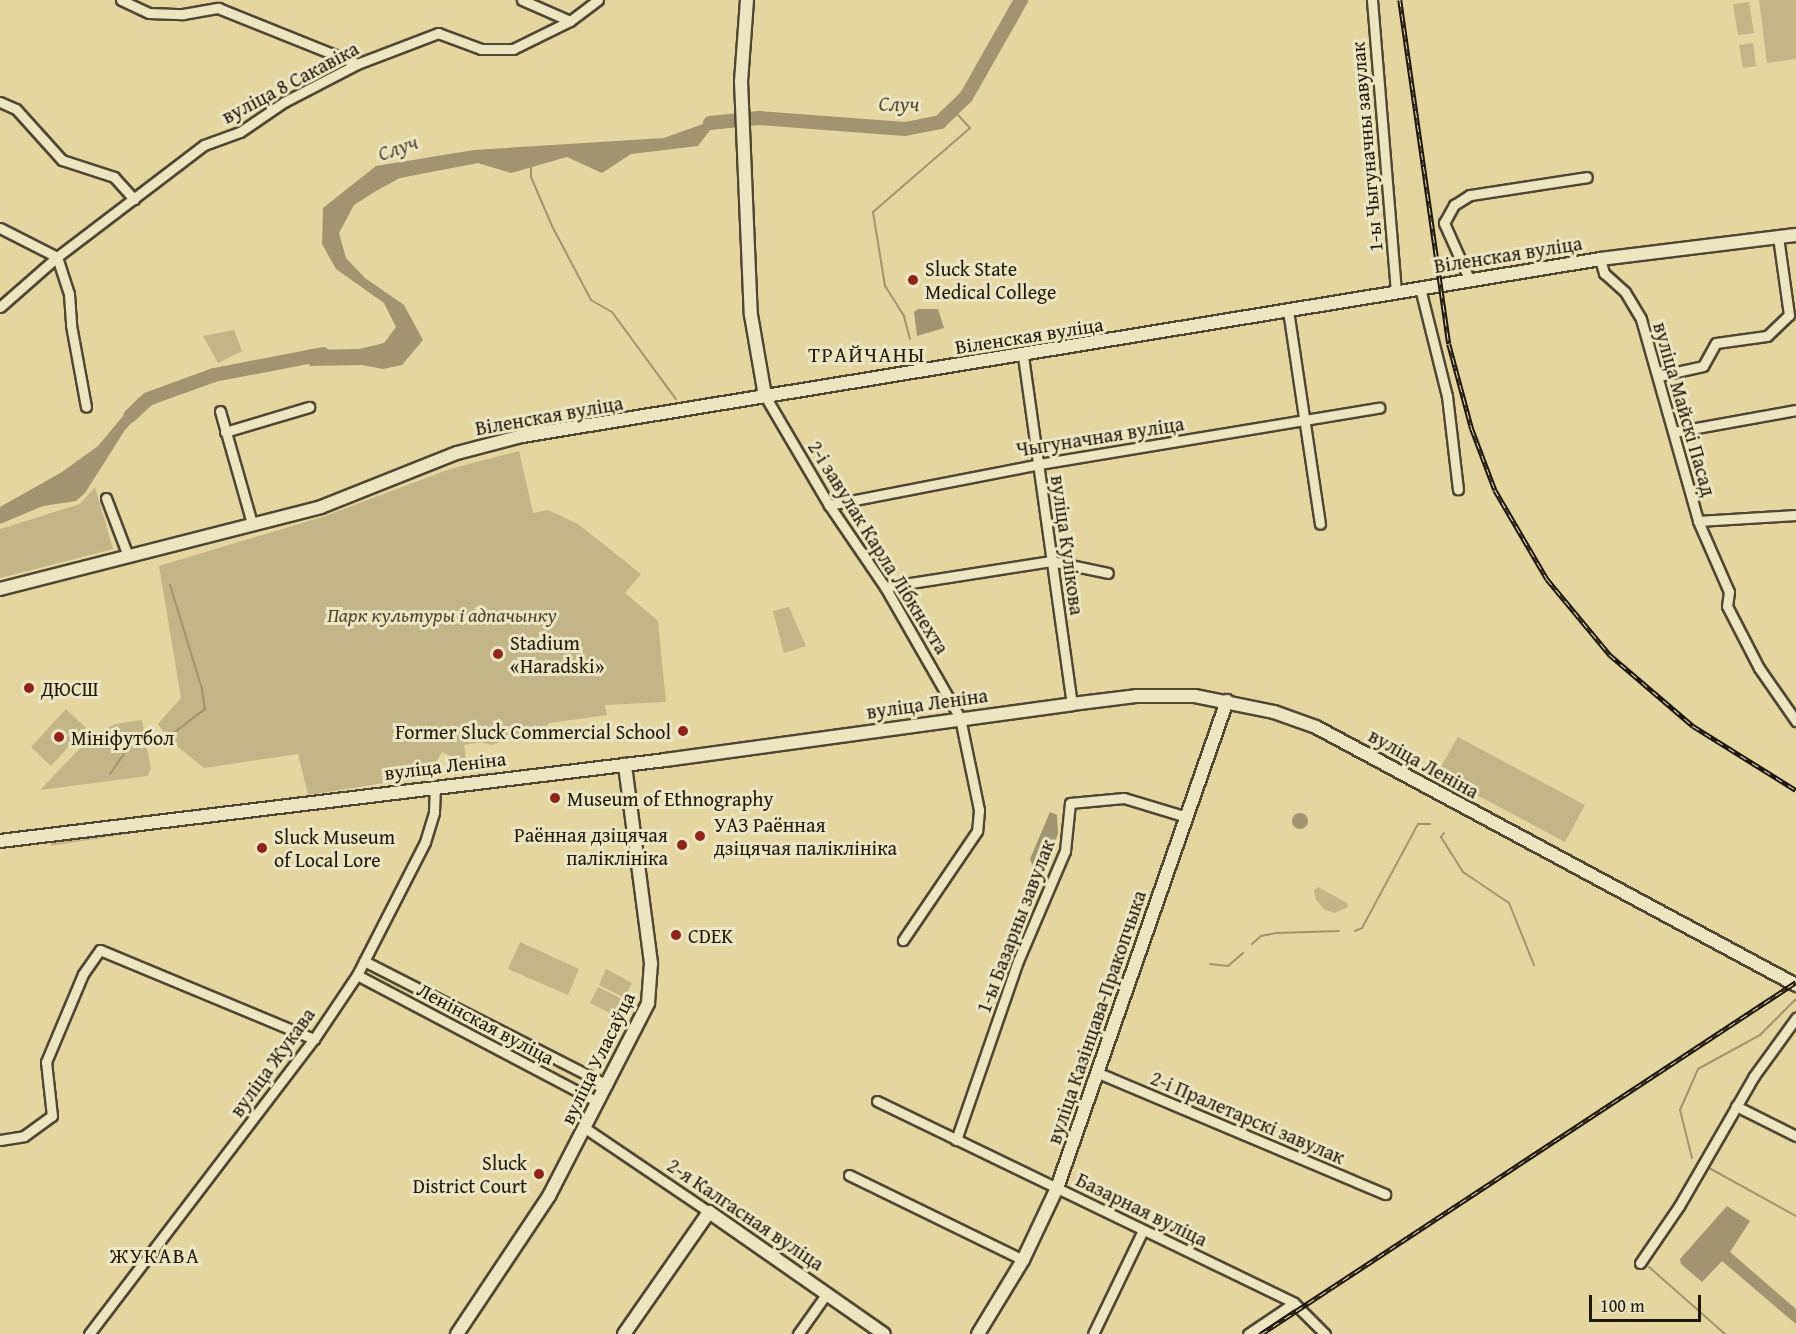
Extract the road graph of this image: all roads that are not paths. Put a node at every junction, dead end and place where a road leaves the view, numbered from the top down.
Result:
1 (121, 0) edge
2 (522, 0) edge
3 (598, 0) edge
4 (747, 0) edge
5 (1372, 0) edge
6 (570, 21) junction
7 (357, 64) junction
8 (0, 102) edge
9 (1587, 177) dead end
10 (134, 199) junction
11 (0, 228) edge
12 (1796, 235) edge
13 (1778, 237) junction
14 (57, 257) junction
15 (1600, 259) junction
16 (1470, 281) junction
17 (1420, 288) junction
18 (1396, 292) junction
19 (0, 307) edge
20 (1288, 310) junction
21 (1023, 356) junction
22 (1658, 376) junction
23 (765, 396) junction
24 (86, 407) dead end
25 (309, 408) dead end
26 (1379, 408) dead end
27 (1796, 410) edge
28 (220, 411) dead end
29 (1303, 421) junction
30 (225, 432) junction
31 (1674, 432) junction
32 (1039, 464) junction
33 (1458, 489) dead end
34 (106, 498) dead end
35 (829, 505) junction
36 (1796, 515) edge
37 (1698, 521) junction
38 (252, 523) junction
39 (1320, 524) dead end
40 (128, 556) junction
41 (1051, 561) junction
42 (1108, 573) dead end
43 (885, 587) junction
44 (0, 589) edge
45 (1227, 701) junction
46 (1072, 704) junction
47 (960, 718) junction
48 (1796, 720) edge
49 (625, 765) junction
50 (435, 786) junction
51 (1187, 817) junction
52 (0, 842) edge
53 (903, 940) dead end
54 (364, 961) junction
55 (357, 975) junction
56 (1796, 985) edge
57 (1796, 1018) edge
58 (314, 1039) junction
59 (1096, 1072) junction
60 (607, 1085) junction
61 (877, 1101) dead end
62 (598, 1102) junction
63 (1736, 1106) junction
64 (585, 1128) junction
65 (1796, 1136) edge
66 (0, 1140) edge
67 (956, 1140) junction
68 (849, 1175) dead end
69 (1057, 1188) junction
70 (1385, 1194) dead end
71 (709, 1212) junction
72 (1143, 1230) junction
73 (1023, 1260) junction
74 (1640, 1263) dead end
75 (827, 1293) junction
76 (1294, 1303) junction
77 (629, 1332) edge
78 (89, 1334) edge
79 (457, 1334) edge
80 (798, 1334) edge
81 (884, 1334) edge
82 (978, 1334) edge
83 (1093, 1334) edge
84 (1248, 1334) edge
85 (1325, 1334) edge

1 - 7 street
2 - 6 street
3 - 6 street, вуліца 8 Сакавіка
4 - 23 main road
5 - 18 street, 1-ы Чыгуначны завулак
6 - 7 street, вуліца 8 Сакавіка
7 - 10 street, вуліца 8 Сакавіка
8 - 10 street
9 - 16 street
10 - 14 street, вуліца 8 Сакавіка
11 - 14 street
12 - 13 main road, Віленская вуліца
13 - 15 main road, Віленская вуліца
13 - 22 street
14 - 19 street, вуліца 8 Сакавіка
14 - 24 street
15 - 16 main road, Віленская вуліца
15 - 22 street, вуліца Майскі Пасад
16 - 17 main road, Віленская вуліца
17 - 18 main road, Віленская вуліца
17 - 33 street
18 - 20 main road, Віленская вуліца
20 - 21 main road, Віленская вуліца
20 - 29 street
21 - 23 main road, Віленская вуліца
21 - 32 street, вуліца Кулікова
22 - 31 street, вуліца Майскі Пасад
23 - 35 street, 2-і завулак Карла Лібкнехта
23 - 38 main road, Віленская вуліца
25 - 30 street
26 - 29 street, Чыгуначная вуліца
27 - 31 street
28 - 30 street
29 - 32 street, Чыгуначная вуліца
29 - 39 street
30 - 38 street
31 - 37 street, вуліца Майскі Пасад
32 - 35 street, Чыгуначная вуліца
32 - 41 street, вуліца Кулікова
34 - 40 street
35 - 43 street, 2-і завулак Карла Лібкнехта
36 - 37 street, вуліца Майскі Пасад
37 - 48 street
38 - 40 main road, Віленская вуліца
40 - 44 main road, Віленская вуліца
41 - 42 street
41 - 43 street
41 - 46 street, вуліца Кулікова
43 - 47 street, 2-і завулак Карла Лібкнехта
45 - 46 main road, вуліца Леніна
45 - 51 main road, вуліца Казінцава-Пракопчыка
45 - 56 main road, вуліца Леніна
46 - 47 main road, вуліца Леніна
47 - 49 main road, вуліца Леніна
47 - 53 street, 2-і завулак Карла Лібкнехта
49 - 50 main road, вуліца Леніна
49 - 60 main road, вуліца Уласаўца
50 - 52 main road, вуліца Леніна
50 - 54 street, вуліца Жукава
51 - 59 main road, вуліца Казінцава-Пракопчыка
51 - 67 street, 1-ы Базарны завулак
54 - 55 street, вуліца Жукава
54 - 60 street, Ленінская вуліца
55 - 58 street, вуліца Жукава
55 - 62 street, Ленінская вуліца
57 - 63 street
58 - 66 street
58 - 78 street, вуліца Жукава
59 - 69 main road, вуліца Казінцава-Пракопчыка
59 - 70 street, 2-і Пралетарскі завулак
60 - 62 main road, вуліца Уласаўца
61 - 67 street, Базарная вуліца
62 - 64 main road, вуліца Уласаўца
63 - 65 street
63 - 74 street
64 - 71 street, 2-я Калгасная вуліца
64 - 79 main road, вуліца Уласаўца
67 - 69 street, Базарная вуліца
68 - 73 street
69 - 72 street, Базарная вуліца
69 - 73 main road, вуліца Казінцава-Пракопчыка
71 - 75 main road, 2-я Калгасная вуліца
71 - 77 main road
72 - 76 street, Базарная вуліца
72 - 83 street
73 - 82 main road, вуліца Казінцава-Пракопчыка
75 - 80 street
75 - 81 main road, 2-я Калгасная вуліца
76 - 84 street
76 - 85 street, Базарная вуліца

